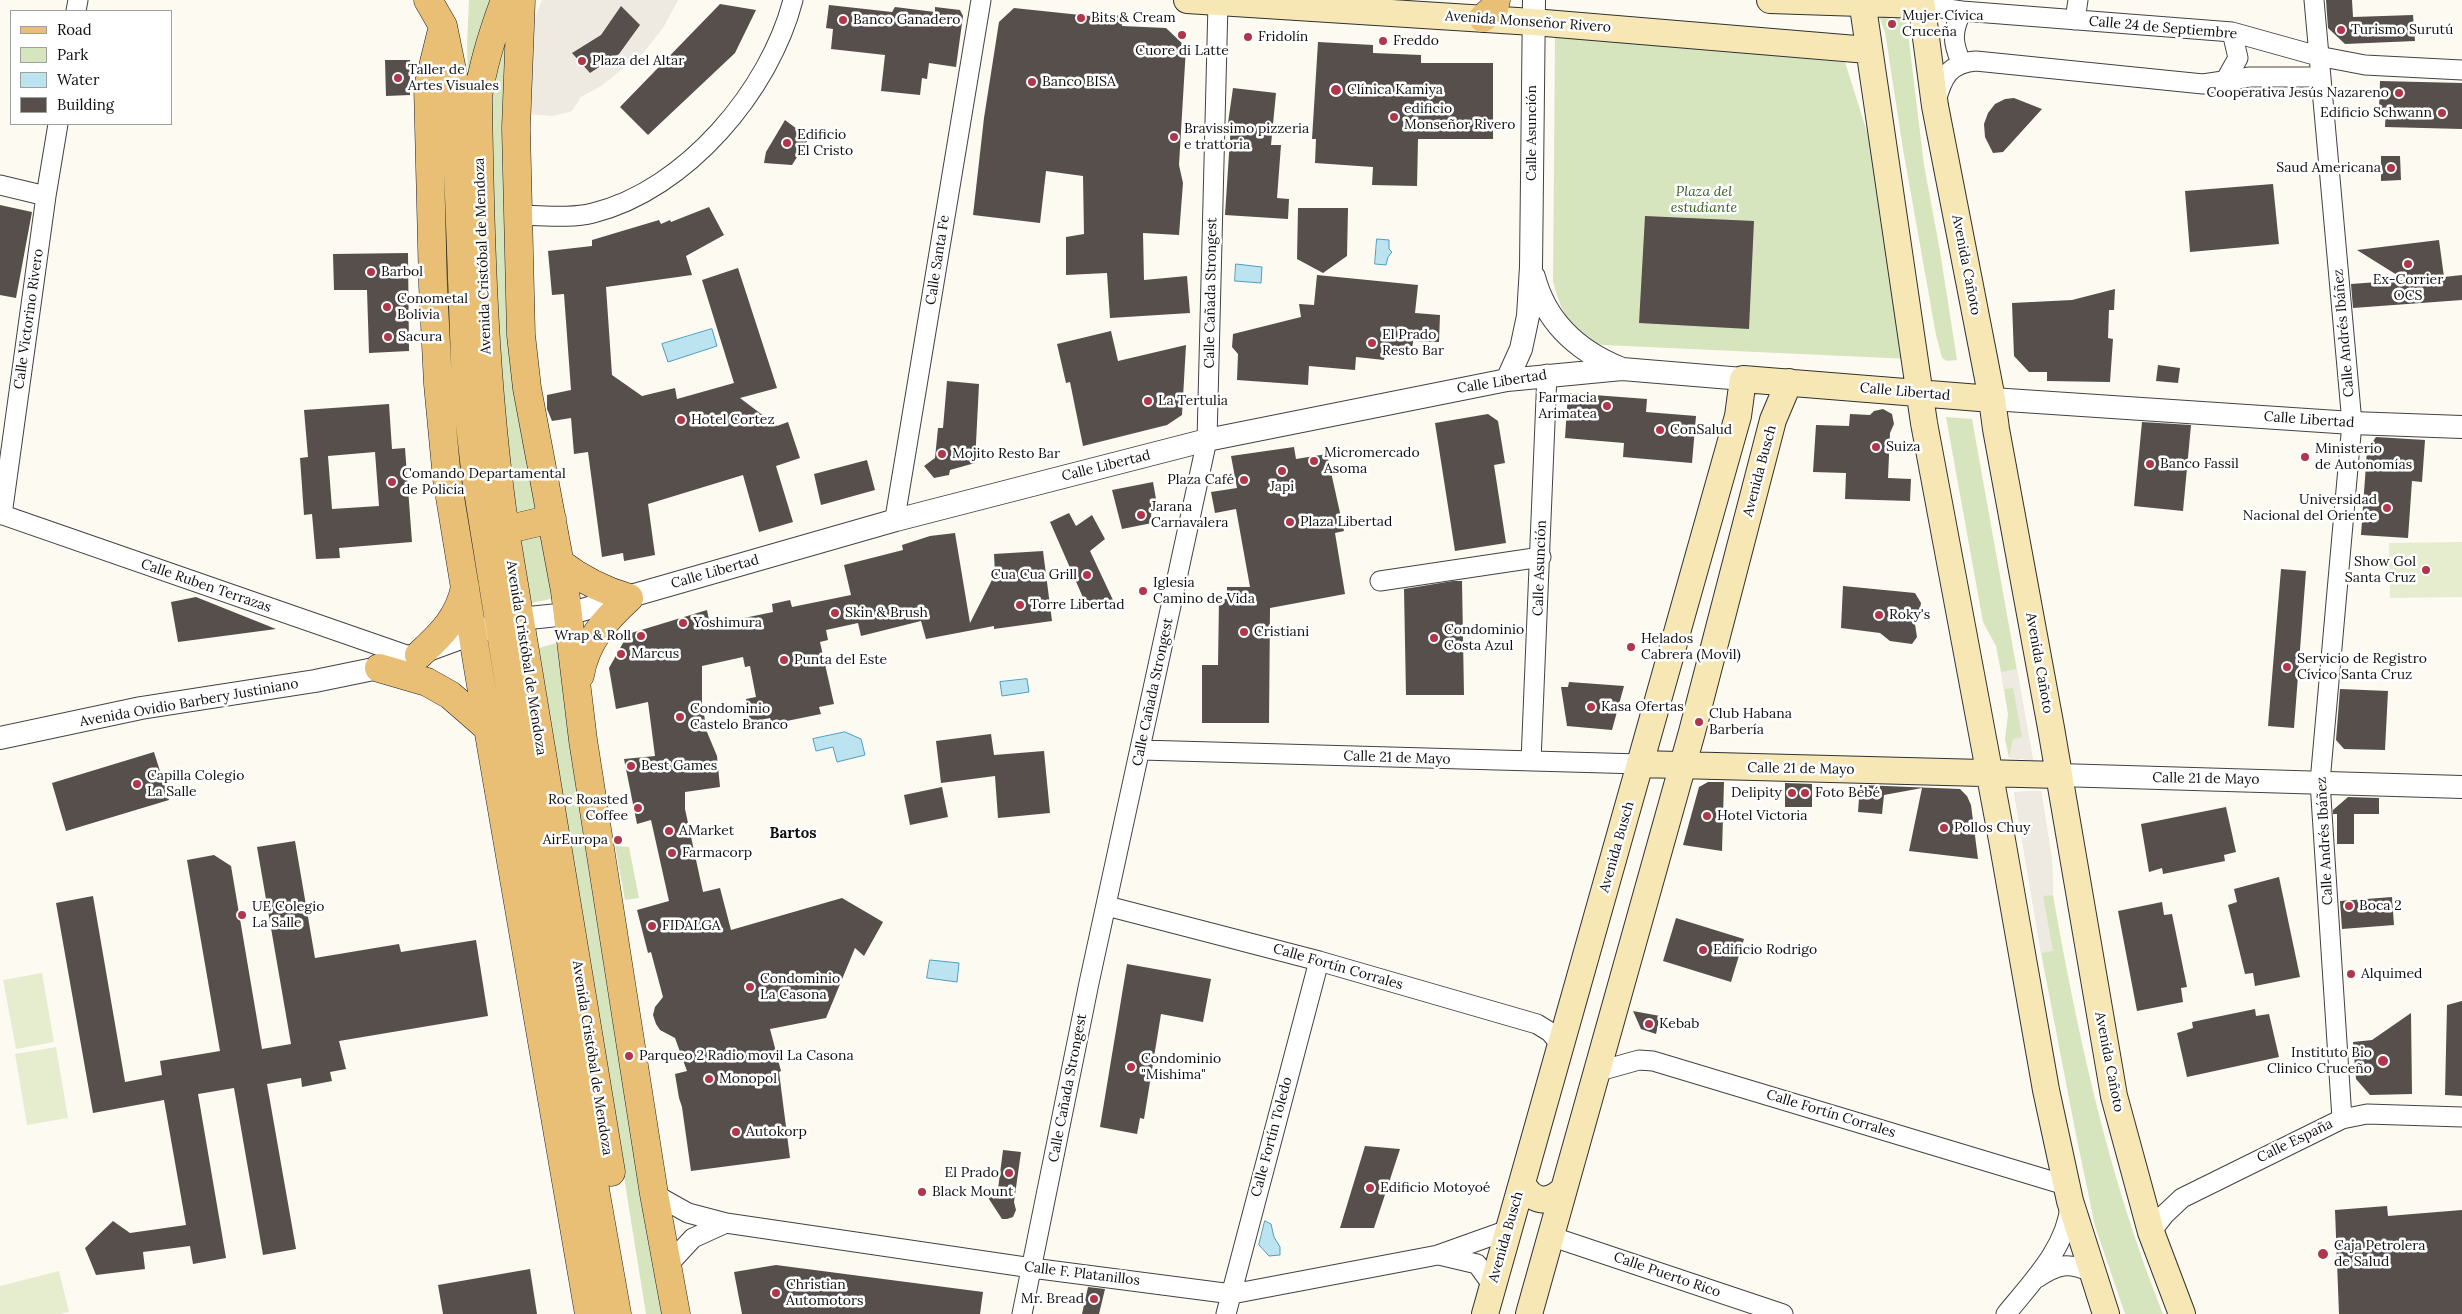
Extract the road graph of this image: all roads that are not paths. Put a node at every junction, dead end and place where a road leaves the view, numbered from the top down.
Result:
1 (428, 0) edge
2 (447, 0) edge
3 (505, 0) edge
4 (521, 0) edge
5 (793, 0) edge
6 (981, 0) edge
7 (1187, 0) edge
8 (1770, 0) edge
9 (2078, 0) edge
10 (2314, 0) edge
11 (1863, 1) edge
12 (1218, 3) junction
13 (1921, 3) edge
14 (1490, 9) edge
15 (1533, 11) edge
16 (1962, 11) junction
17 (2076, 20) junction
18 (443, 26) junction
19 (2232, 32) junction
20 (1868, 50) junction
21 (2318, 56) junction
22 (1961, 62) junction
23 (2462, 70) edge
24 (2320, 78) junction
25 (2225, 81) junction
26 (1935, 106) junction
27 (58, 125) edge
28 (0, 185) edge
29 (46, 196) junction
30 (517, 215) junction
31 (1531, 267) junction
32 (1622, 369) junction
33 (1547, 374) junction
34 (1743, 379) junction
35 (1506, 380) junction
36 (1789, 382) junction
37 (1920, 394) junction
38 (1992, 399) junction
39 (1738, 416) junction
40 (1773, 420) junction
41 (2352, 422) junction
42 (2462, 427) edge
43 (1207, 440) junction
44 (1, 515) edge
45 (552, 519) junction
46 (896, 520) junction
47 (505, 530) junction
48 (1541, 557) junction
49 (560, 563) junction
50 (1380, 581) dead end
51 (466, 583) junction
52 (629, 598) junction
53 (568, 614) junction
54 (511, 630) junction
55 (474, 641) junction
56 (416, 656) junction
57 (379, 668) junction
58 (578, 685) junction
59 (1652, 724) junction
60 (488, 728) junction
61 (1692, 732) junction
62 (0, 738) edge
63 (1141, 750) junction
64 (1531, 761) junction
65 (1640, 764) junction
66 (1682, 766) junction
67 (1990, 773) junction
68 (2059, 775) junction
69 (2320, 782) junction
70 (2462, 787) edge
71 (1107, 906) junction
72 (1318, 960) junction
73 (1560, 1044) junction
74 (1596, 1072) junction
75 (2462, 1116) edge
76 (2342, 1118) junction
77 (1522, 1183) junction
78 (1563, 1190) junction
79 (2068, 1193) junction
80 (654, 1194) junction
81 (726, 1223) junction
82 (1508, 1227) junction
83 (2151, 1232) junction
84 (1550, 1236) junction
85 (1438, 1255) junction
86 (667, 1266) junction
87 (1032, 1268) junction
88 (2091, 1272) junction
89 (2034, 1280) junction
90 (1493, 1286) junction
91 (1536, 1288) junction
92 (1232, 1294) junction
93 (589, 1314) edge
94 (617, 1314) edge
95 (636, 1314) edge
96 (676, 1314) edge
97 (1022, 1314) edge
98 (1226, 1314) edge
99 (1485, 1314) edge
100 (1529, 1314) edge
101 (1782, 1314) edge
102 (2006, 1314) edge
103 (2106, 1314) edge
104 (2182, 1314) edge

1 - 18 main road
2 - 18 main road, Avenida Cristóbal de Mendoza
3 - 47 main road, Avenida Cristóbal de Mendoza
4 - 30 main road
5 - 30 street
6 - 46 street, Calle Santa Fe
7 - 12 main road, Avenida Monseñor Rivero
8 - 11 main road
9 - 17 street
10 - 21 street, Calle Andrés Ibáñez
11 - 13 main road
11 - 20 main road
12 - 14 main road, Avenida Monseñor Rivero
12 - 43 street, Calle Cañada Strongest
13 - 16 street, Calle 24 de Septiembre
13 - 26 main road, Avenida Cañoto
14 - 15 main road, Avenida Monseñor Rivero
15 - 20 main road, Avenida Monseñor Rivero
15 - 31 street, Calle Asunción
16 - 17 street, Calle 24 de Septiembre
16 - 22 street
17 - 19 street, Calle 24 de Septiembre
18 - 51 main road, Avenida Cristóbal de Mendoza
18 - 54 main road, Avenida Cristóbal de Mendoza
19 - 21 street, Calle 24 de Septiembre
19 - 25 street
20 - 37 main road
21 - 23 street, Calle 24 de Septiembre
21 - 24 street, Calle Andrés Ibáñez
22 - 25 street
22 - 26 street
24 - 25 street
24 - 41 street, Calle Andrés Ibáñez
26 - 38 main road, Avenida Cañoto
27 - 29 street, Calle Victorino Rivero
28 - 29 street
29 - 44 street, Calle Victorino Rivero
30 - 45 main road
31 - 32 street, Calle Asunción
31 - 35 street, Calle Asunción
32 - 33 street, Calle Libertad
32 - 34 street, Calle Libertad
33 - 35 street, Calle Libertad
33 - 48 street, Calle Asunción
34 - 36 main road, Calle Libertad
34 - 39 main road, Avenida Busch
35 - 43 street, Calle Libertad
36 - 37 main road, Calle Libertad
36 - 40 main road, Avenida Busch
37 - 38 main road, Calle Libertad
37 - 67 main road
38 - 41 street, Calle Libertad
38 - 68 main road, Avenida Cañoto
39 - 40 main road
39 - 59 main road, Avenida Busch
40 - 61 main road, Avenida Busch
41 - 42 street, Calle Libertad
41 - 69 street, Calle Andrés Ibáñez
43 - 46 street, Calle Libertad
43 - 63 street, Calle Cañada Strongest
44 - 56 street, Calle Ruben Terrazas
45 - 47 main road
45 - 49 main road
46 - 52 street, Calle Libertad
47 - 54 main road, Avenida Cristóbal de Mendoza
48 - 50 street
48 - 64 street, Calle Asunción
49 - 52 main road
49 - 53 main road
51 - 55 main road, Avenida Cristóbal de Mendoza
51 - 56 main road
52 - 53 street, Calle Libertad
52 - 58 main road
53 - 54 street, Avenida Ovidio Barbery Justiniano
53 - 58 main road
54 - 55 street, Avenida Ovidio Barbery Justiniano
54 - 94 main road, Avenida Cristóbal de Mendoza
54 - 95 main road, Avenida Cristóbal de Mendoza
55 - 56 street, Avenida Ovidio Barbery Justiniano
55 - 57 street, Avenida Ovidio Barbery Justiniano
55 - 60 main road, Avenida Cristóbal de Mendoza
56 - 57 street, Avenida Ovidio Barbery Justiniano
57 - 60 main road
57 - 62 street, Avenida Ovidio Barbery Justiniano
58 - 80 main road
59 - 61 main road
59 - 65 main road, Avenida Busch
60 - 93 main road, Avenida Cristóbal de Mendoza
61 - 66 main road, Avenida Busch
63 - 64 street, Calle 21 de Mayo
63 - 71 street, Calle Cañada Strongest
64 - 65 street, Calle 21 de Mayo
65 - 66 main road, Calle 21 de Mayo
65 - 73 main road, Avenida Busch
66 - 67 main road, Calle 21 de Mayo
66 - 74 main road, Avenida Busch
67 - 68 main road, Calle 21 de Mayo
67 - 79 main road
68 - 69 street, Calle 21 de Mayo
68 - 83 main road, Avenida Cañoto
69 - 70 street, Calle 21 de Mayo
69 - 76 street, Calle Andrés Ibáñez
71 - 72 street, Calle Fortín Corrales
71 - 87 street, Calle Cañada Strongest
72 - 73 street, Calle Fortín Corrales
72 - 92 street, Calle Fortín Toledo
73 - 77 main road, Avenida Busch
74 - 78 main road, Avenida Busch
74 - 79 street, Calle Fortín Corrales
75 - 76 street, Calle España
76 - 83 street, Calle España
77 - 78 main road
77 - 82 main road, Avenida Busch
78 - 84 main road, Avenida Busch
79 - 88 main road
79 - 89 street
80 - 81 street, Calle F. Platanillos
80 - 86 main road
81 - 86 street
81 - 87 street, Calle F. Platanillos
82 - 84 main road
82 - 85 street, Calle F. Platanillos
82 - 90 main road, Avenida Busch
83 - 104 main road, Avenida Cañoto
84 - 91 main road, Avenida Busch
84 - 101 street, Calle Puerto Rico
85 - 90 street, Calle F. Platanillos
85 - 92 street, Calle F. Platanillos
86 - 96 main road
87 - 92 street, Calle F. Platanillos
87 - 97 street, Calle Cañada Strongest
88 - 89 street
88 - 103 main road
89 - 102 street
90 - 91 main road
90 - 99 main road, Avenida Busch
91 - 100 main road, Avenida Busch
92 - 98 street, Calle Fortín Toledo

